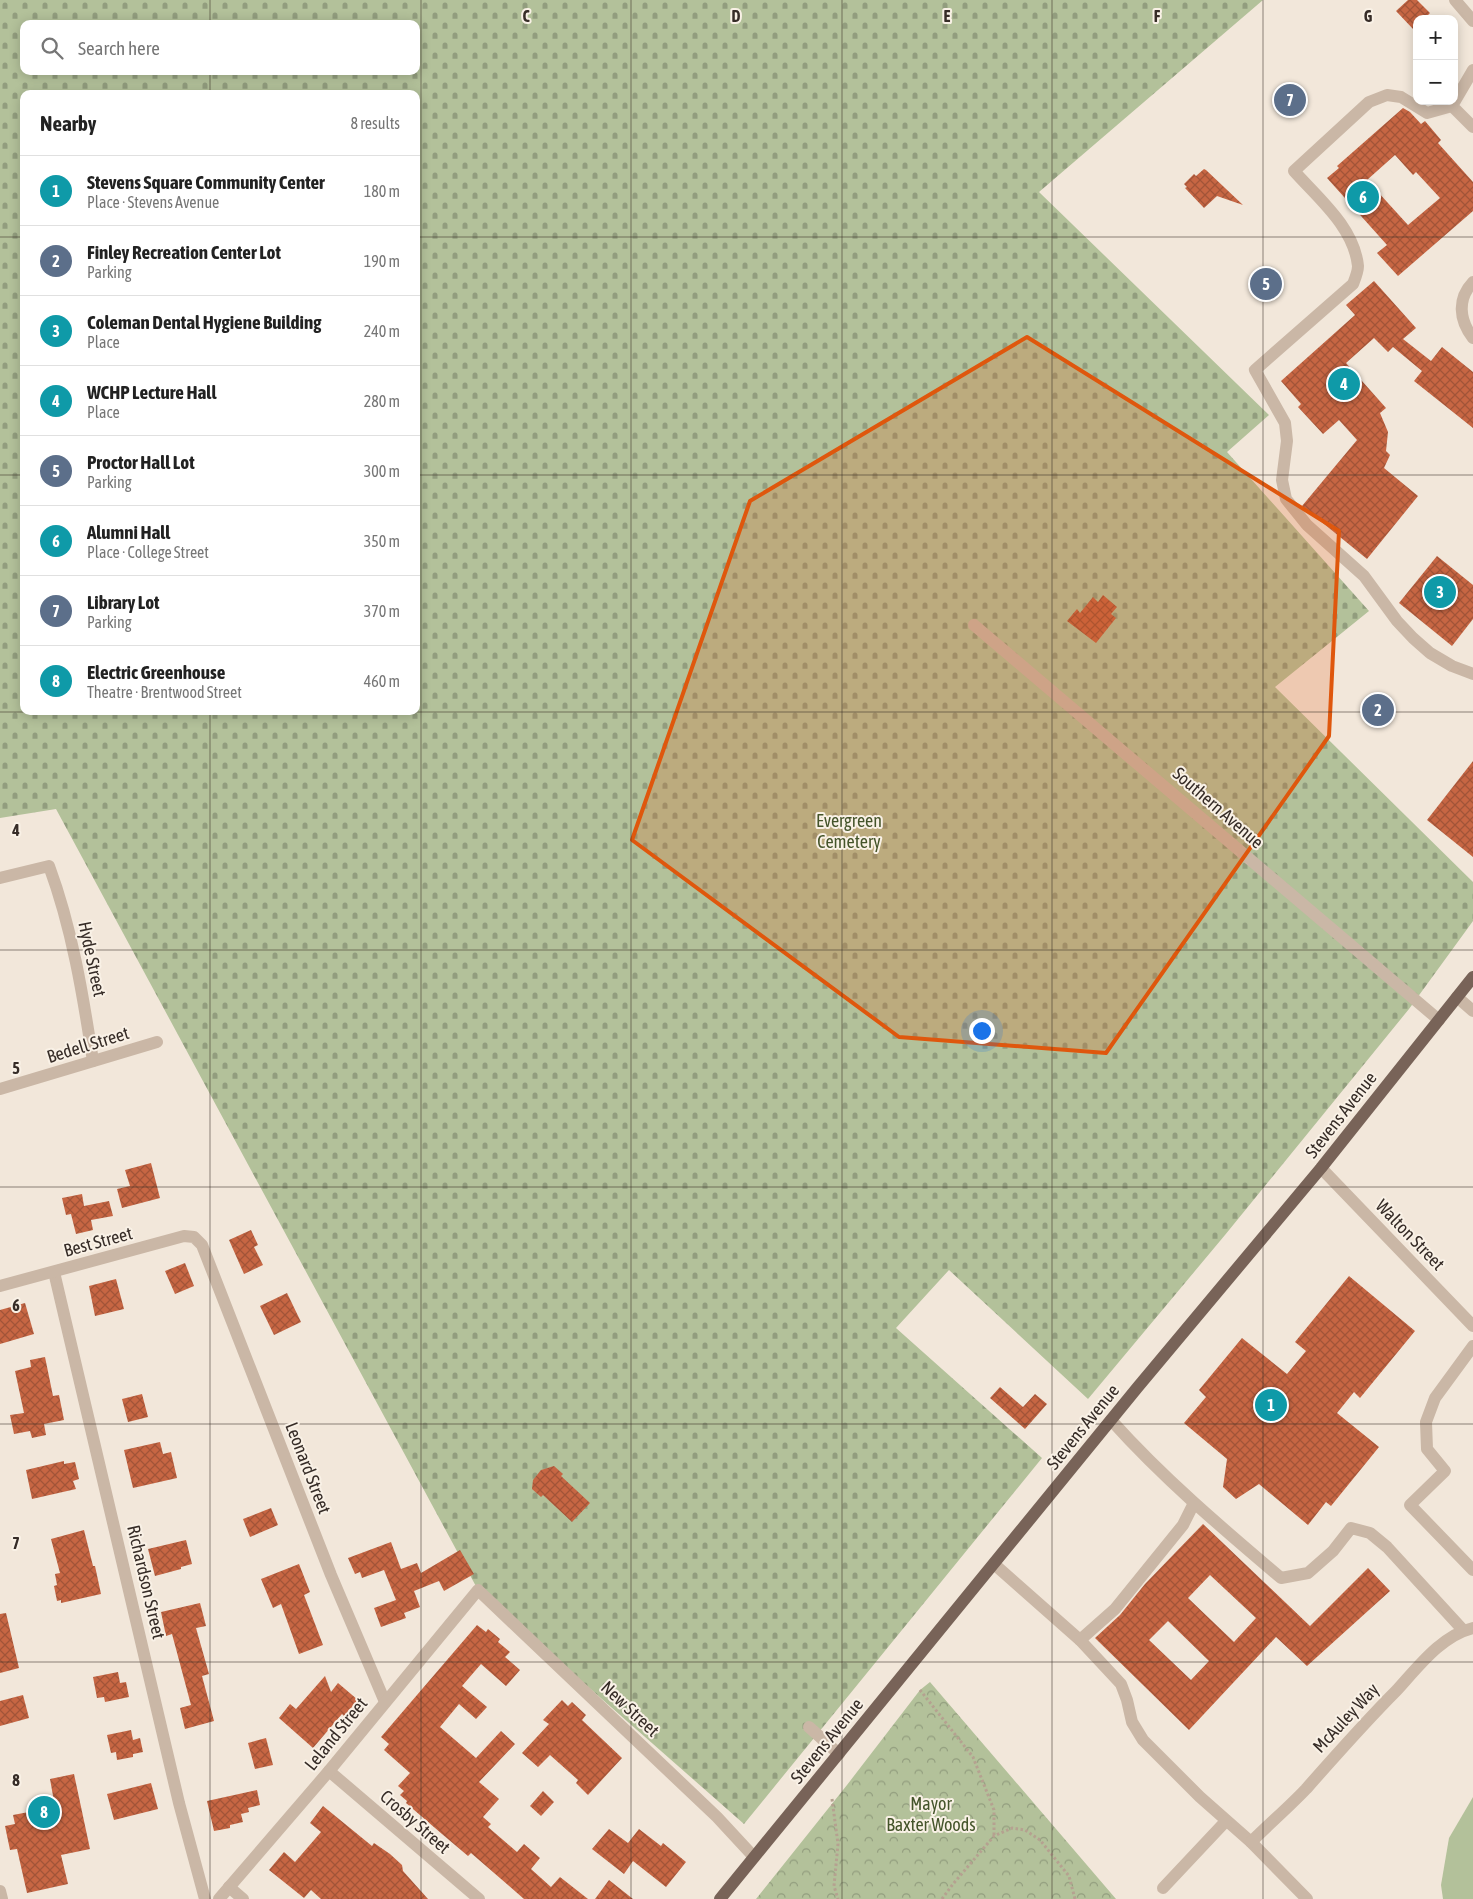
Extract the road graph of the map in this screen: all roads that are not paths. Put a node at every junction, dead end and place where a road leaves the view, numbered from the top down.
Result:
1 (1460, 2) edge
2 (1473, 21) edge
3 (1473, 70) edge
4 (1452, 106) junction
5 (1473, 127) edge
6 (1473, 282) edge
7 (1473, 338) edge
8 (974, 625) dead end
9 (1473, 671) edge
10 (0, 878) edge
11 (1473, 977) edge
12 (1457, 997) junction
13 (1473, 1011) edge
14 (1438, 1020) junction
15 (158, 1042) dead end
16 (93, 1061) junction
17 (0, 1089) edge
18 (1321, 1168) junction
19 (202, 1245) joint
20 (54, 1272) junction
21 (0, 1286) edge
22 (1473, 1326) edge
23 (1473, 1346) edge
24 (1111, 1420) junction
25 (1194, 1503) junction
26 (994, 1564) junction
27 (1473, 1570) edge
28 (478, 1590) joint
29 (1468, 1629) edge
30 (1080, 1640) junction
31 (385, 1702) junction
32 (809, 1727) dead end
33 (839, 1754) junction
34 (329, 1771) junction
35 (1226, 1821) junction
36 (1251, 1842) junction
37 (754, 1857) junction
38 (229, 1887) junction
39 (1163, 1888) dead end
40 (0, 1891) edge
41 (2, 1899) edge
42 (205, 1899) edge
43 (219, 1899) edge
44 (243, 1899) edge
45 (479, 1899) edge
46 (720, 1899) edge
47 (1307, 1899) edge

1 - 2 street
3 - 4 street
4 - 5 street
4 - 9 street
6 - 7 street
8 - 14 street, Southern Avenue
10 - 16 street, Hyde Street
11 - 12 main road, Stevens Avenue
12 - 13 street
12 - 14 main road, Stevens Avenue
14 - 18 main road, Stevens Avenue
15 - 16 street, Bedell Street
16 - 17 street, Bedell Street
18 - 22 street, Walton Street
18 - 24 main road, Stevens Avenue
19 - 20 street, Best Street
19 - 31 street, Leonard Street
20 - 21 street, Best Street
20 - 42 street, Richardson Street
23 - 27 street
24 - 25 street
24 - 26 main road, Stevens Avenue
25 - 29 street
25 - 30 street
26 - 30 street
26 - 33 main road, Stevens Avenue
28 - 31 street, Leland Street
28 - 37 street, New Street
29 - 36 street, McAuley Way
30 - 35 street
31 - 34 street, Leland Street
32 - 33 street
33 - 37 main road, Stevens Avenue
34 - 38 street, Leland Street
34 - 45 street, Crosby Street
35 - 36 street
35 - 39 street
36 - 47 street
37 - 46 main road, Stevens Avenue
38 - 43 street, Leland Street
38 - 44 street
40 - 41 street

